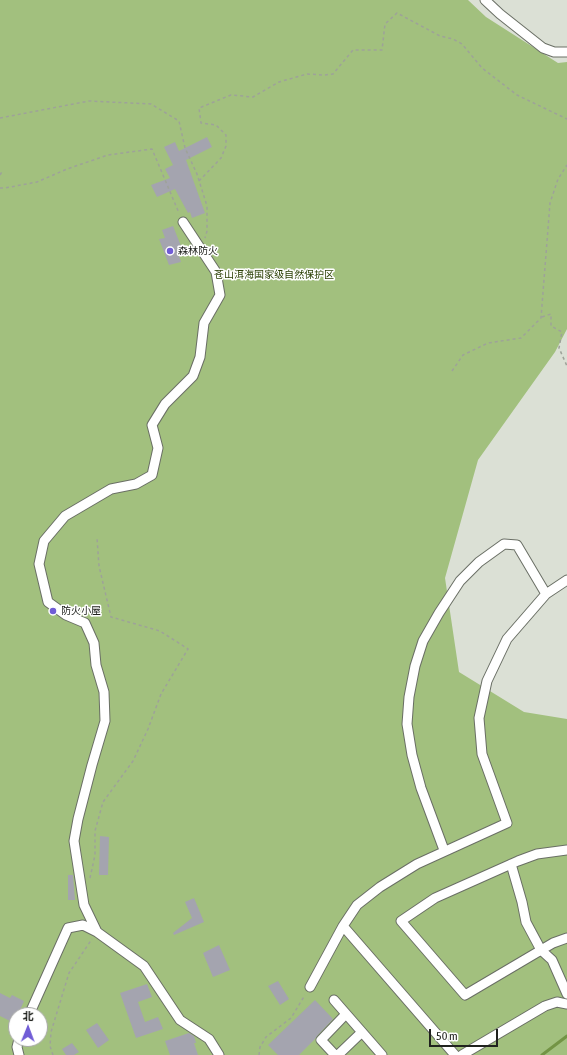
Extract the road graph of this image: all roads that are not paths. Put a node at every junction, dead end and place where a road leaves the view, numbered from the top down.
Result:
1 (485, 0) edge
2 (567, 52) edge
3 (183, 222) road end
4 (567, 580) edge
5 (546, 594) junction
6 (444, 850) junction
7 (567, 850) edge
8 (511, 864) junction
9 (344, 926) junction
10 (97, 932) junction
11 (567, 938) edge
12 (541, 950) junction
13 (310, 987) road end
14 (567, 994) edge
15 (334, 1000) dead end
16 (567, 1004) edge
17 (33, 1007) edge
18 (346, 1014) junction
19 (362, 1032) junction
20 (219, 1055) edge
21 (335, 1055) edge
22 (338, 1055) edge
23 (382, 1055) edge
24 (456, 1055) edge
25 (462, 1055) edge

1 - 2 street
3 - 10 street
4 - 5 street
5 - 6 street
5 - 6 street
6 - 9 street
7 - 8 street
8 - 12 street
8 - 12 street
9 - 13 street
9 - 24 street
10 - 17 street
10 - 20 street
11 - 12 street
12 - 14 street
15 - 18 street
16 - 25 street
18 - 19 street
18 - 21 street
19 - 22 street
19 - 23 street

